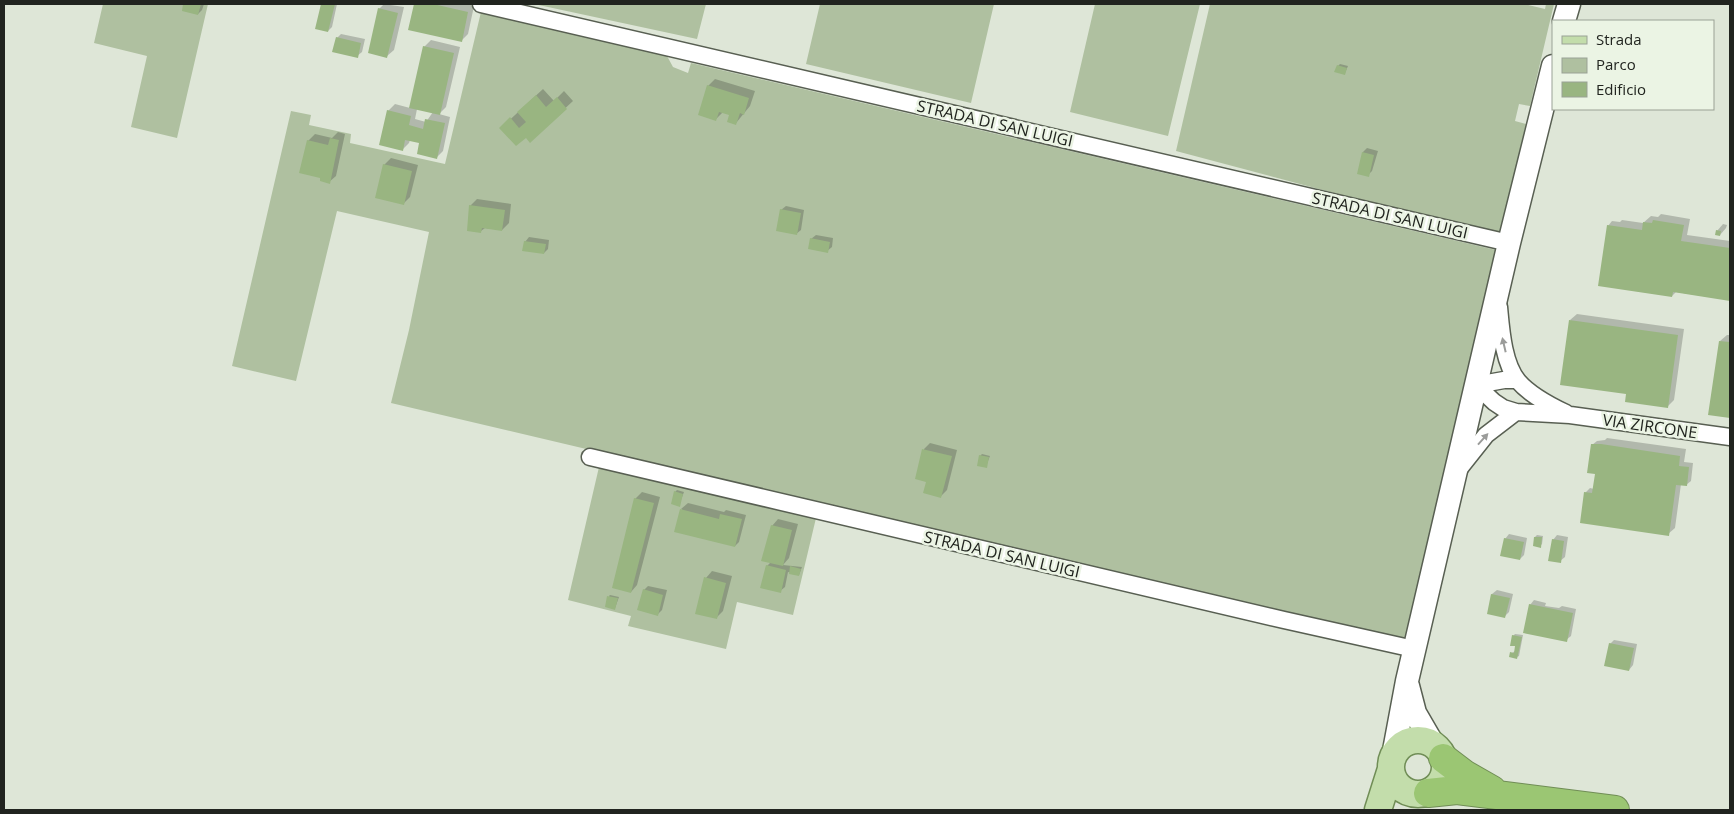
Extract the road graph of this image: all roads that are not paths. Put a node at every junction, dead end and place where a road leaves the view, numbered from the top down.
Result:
1 (481, 4) edge
2 (1569, 4) edge
3 (1564, 20) edge
4 (1552, 70) edge
5 (1509, 242) junction
6 (1498, 292) junction
7 (1517, 380) junction
8 (1476, 385) junction
9 (1516, 412) junction
10 (1570, 415) junction
11 (1730, 437) edge
12 (590, 457) dead end
13 (1456, 473) junction
14 (1414, 649) junction
15 (1407, 680) junction
16 (1438, 751) junction
17 (1392, 762) junction
18 (1422, 794) junction
19 (1500, 795) junction
20 (1378, 810) edge
21 (1392, 810) edge
22 (1615, 810) edge

1 - 5 street, STRADA DI SAN LUIGI
2 - 3 main road
4 - 5 main road
5 - 6 main road
7 -> 6 street, VIA ZIRCONE
6 - 8 main road
7 - 8 street
7 - 10 street, VIA ZIRCONE
8 - 9 street, VIA ZIRCONE
8 - 13 main road
9 - 10 street, VIA ZIRCONE
13 -> 9 street
10 - 11 street, VIA ZIRCONE
12 - 14 street, STRADA DI SAN LUIGI
13 - 14 main road
14 - 15 main road
15 - 16 main road
15 - 17 main road
16 - 17 main road
16 - 18 main road
16 - 19 highway
17 - 18 main road
17 - 20 main road
18 - 19 highway
18 - 21 main road
19 - 22 highway

